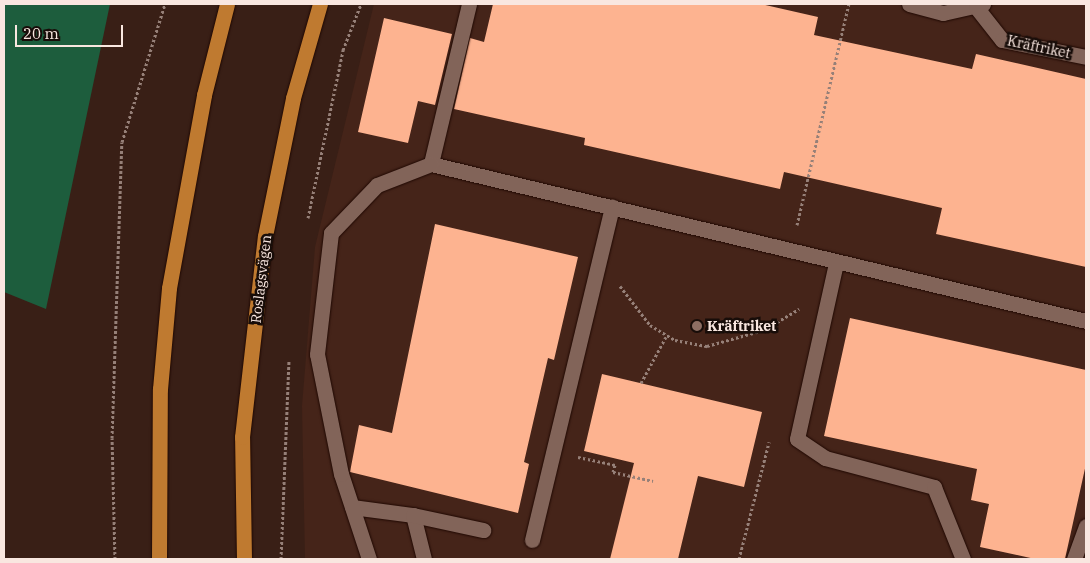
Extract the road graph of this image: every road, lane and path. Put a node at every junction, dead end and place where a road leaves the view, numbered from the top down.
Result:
1 (165, 4) edge
2 (227, 4) edge
3 (320, 4) edge
4 (469, 4) edge
5 (849, 4) edge
6 (909, 4) edge
7 (980, 6) edge
8 (1086, 57) edge
9 (431, 164) junction
10 (612, 206) junction
11 (790, 251) junction
12 (600, 256) junction
13 (836, 263) junction
14 (805, 307) dead end
15 (1086, 321) edge
16 (667, 335) junction
17 (641, 383) dead end
18 (553, 451) junction
19 (653, 482) dead end
20 (352, 507) junction
21 (413, 514) junction
22 (1086, 526) edge
23 (483, 530) dead end
24 (532, 540) dead end
25 (115, 559) edge
26 (159, 559) edge
27 (244, 559) edge
28 (369, 559) edge
29 (424, 559) edge
30 (963, 559) edge
31 (1074, 559) edge

1 - 25 path
2 - 26 main road
3 - 27 main road, Roslagsvägen
4 - 9 street
5 - 11 path
6 - 7 street, Kräftriket
7 - 8 street, Kräftriket
9 - 10 street
9 - 20 street
10 - 11 street
10 - 12 street
11 - 13 street
12 - 16 path
12 - 18 street
13 - 15 street
13 - 30 street
14 - 16 path
16 - 17 path
18 - 19 path
18 - 24 street
20 - 21 street
20 - 28 street
21 - 23 street
21 - 29 street
22 - 31 street

